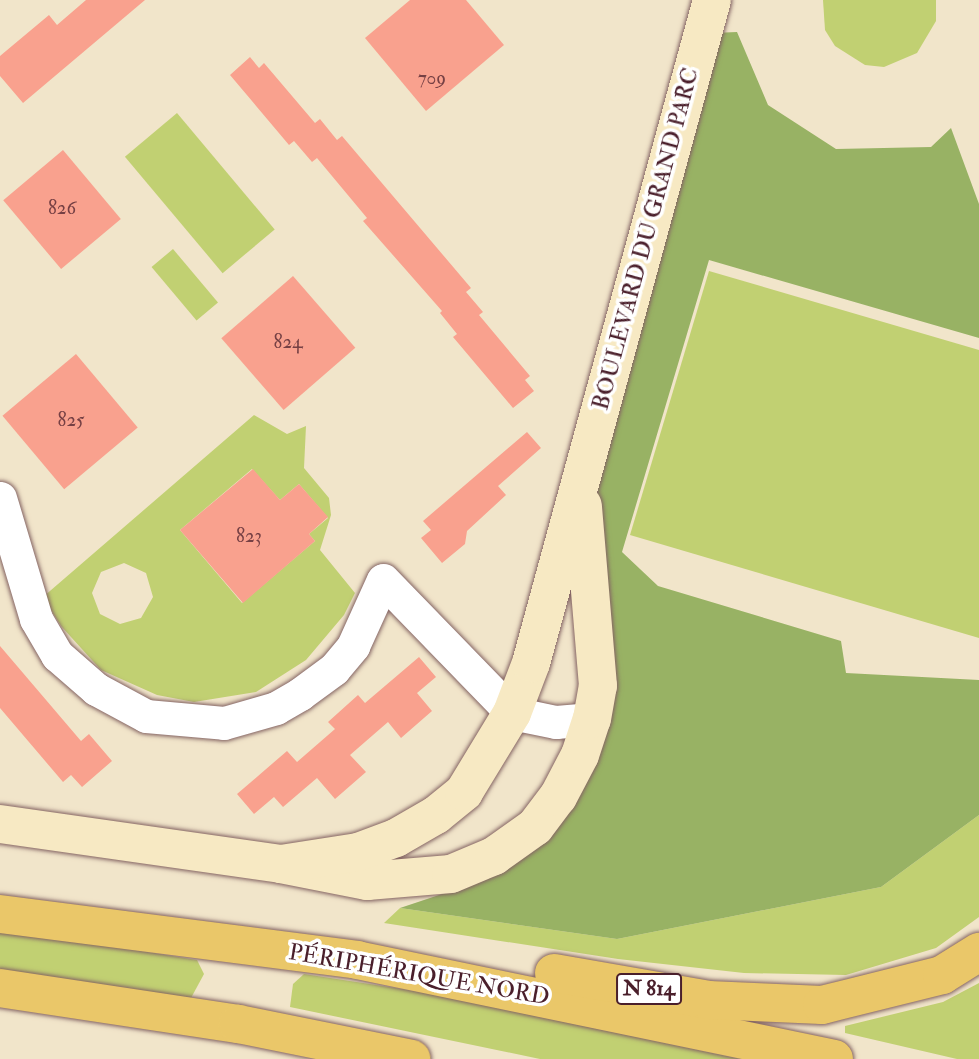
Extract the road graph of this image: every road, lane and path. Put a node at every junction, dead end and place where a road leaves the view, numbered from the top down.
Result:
1 (712, 0) edge
2 (581, 478) junction
3 (0, 498) edge
4 (512, 713) junction
5 (592, 719) junction
6 (0, 824) edge
7 (281, 864) junction
8 (0, 914) edge
9 (979, 952) edge
10 (357, 960) junction
11 (0, 988) edge
12 (412, 1059) edge
13 (834, 1059) edge

1 - 2 street, BOULEVARD DU GRAND PARC
2 - 4 street, BOULEVARD DU GRAND PARC
2 - 5 street, BOULEVARD DU GRAND PARC
3 - 4 street
4 - 5 street
4 - 7 street, BOULEVARD DU GRAND PARC
5 - 7 street, BOULEVARD DU GRAND PARC
6 - 7 street, BOULEVARD DU GRAND PARC
8 - 10 highway, PÉRIPHÉRIQUE NORD / N 814
9 - 10 highway, N 814
10 - 13 highway, PÉRIPHÉRIQUE NORD / N 814
11 - 12 highway

